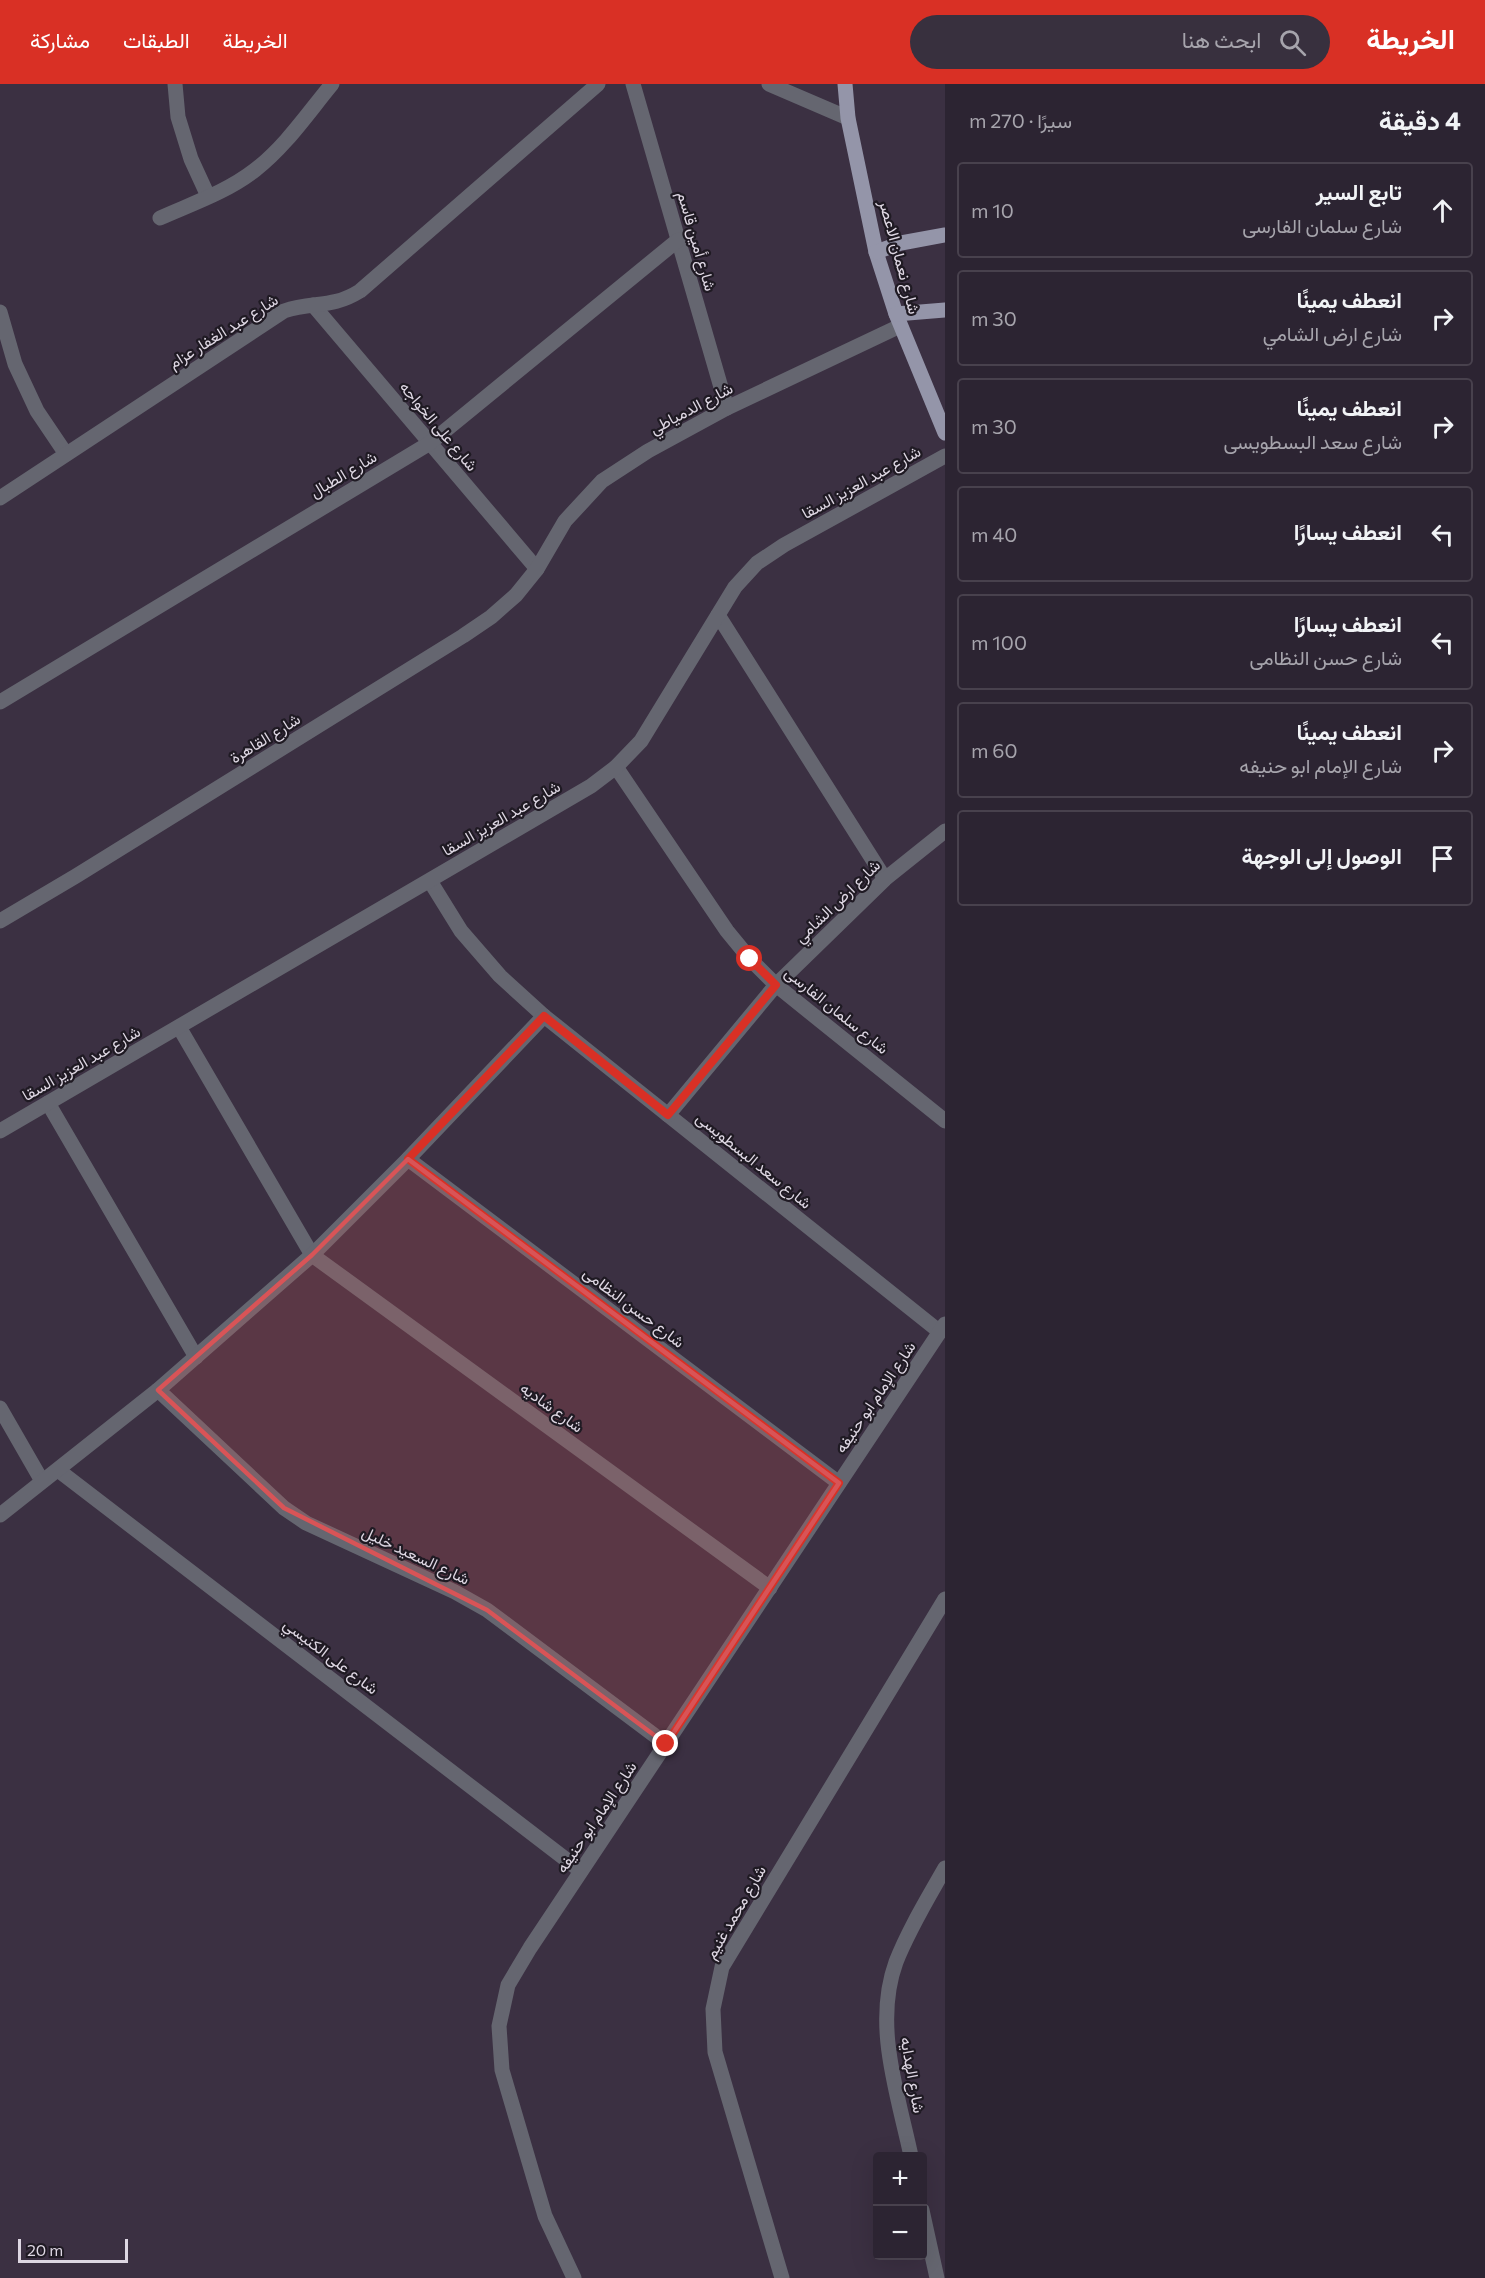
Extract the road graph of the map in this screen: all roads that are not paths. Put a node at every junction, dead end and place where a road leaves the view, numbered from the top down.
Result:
1 (175, 84) edge
2 (332, 84) edge
3 (598, 84) edge
4 (633, 84) edge
5 (769, 84) edge
6 (845, 84) edge
7 (848, 118) junction
8 (208, 196) junction
9 (160, 218) dead end
10 (945, 235) edge
11 (678, 240) junction
12 (876, 252) junction
13 (313, 305) junction
14 (945, 310) edge
15 (0, 312) edge
16 (898, 320) junction
17 (727, 408) junction
18 (945, 433) edge
19 (430, 443) junction
20 (66, 454) junction
21 (945, 456) edge
22 (0, 498) edge
23 (537, 569) junction
24 (718, 615) junction
25 (0, 702) edge
26 (616, 767) junction
27 (945, 831) edge
28 (885, 879) junction
29 (430, 880) junction
30 (0, 921) edge
31 (776, 985) junction
32 (544, 1016) junction
33 (179, 1027) junction
34 (48, 1103) junction
35 (668, 1115) junction
36 (945, 1121) edge
37 (0, 1131) edge
38 (408, 1159) junction
39 (312, 1255) junction
40 (942, 1328) edge
41 (196, 1357) junction
42 (158, 1390) junction
43 (0, 1408) edge
44 (58, 1470) junction
45 (42, 1481) junction
46 (839, 1483) junction
47 (0, 1515) edge
48 (770, 1588) junction
49 (945, 1599) edge
50 (666, 1744) junction
51 (945, 1868) edge
52 (581, 1871) junction
53 (910, 2152) edge
54 (927, 2233) edge
55 (574, 2278) edge
56 (782, 2278) edge
57 (937, 2278) edge

1 - 8 street
2 - 8 street
3 - 13 street, شارع عبد الغفار عزام
4 - 11 street, شارع أمين قاسم
5 - 7 street
6 - 7 main road, شارع نعمان الاعصر
7 - 12 main road, شارع نعمان الاعصر
8 - 9 street
10 - 12 main road
11 - 17 street, شارع أمين قاسم
11 - 19 street, شارع الطبال
12 - 16 main road, شارع نعمان الاعصر
13 - 19 street, شارع على الخواجه
13 - 20 street, شارع عبد الغفار عزام
14 - 16 main road
15 - 20 street
16 - 17 street, شارع الدمياطي
16 - 18 main road, شارع نعمان الاعصر
17 - 23 street, شارع الدمياطي
19 - 23 street, شارع على الخواجه
19 - 25 street, شارع الطبال
20 - 22 street, شارع عبد الغفار عزام
21 - 24 street, شارع عبد العزيز السقا
23 - 30 street, شارع القاهرة
24 - 26 street, شارع عبد العزيز السقا
24 - 28 street
26 - 29 street, شارع عبد العزيز السقا
26 - 31 street, شارع سلمان الفارسى
27 - 28 street, شارع ارض الشامي
28 - 31 street, شارع ارض الشامي
29 - 32 street, شارع سعد البسطويسى
29 - 33 street, شارع عبد العزيز السقا
31 - 35 street, شارع ارض الشامي
31 - 36 street, شارع سلمان الفارسى
32 - 35 street, شارع سعد البسطويسى
32 - 38 street
33 - 34 street, شارع عبد العزيز السقا
33 - 39 street
34 - 37 street, شارع عبد العزيز السقا
34 - 41 street
35 - 40 street, شارع سعد البسطويسى
38 - 39 street
38 - 46 street, شارع حسن النظامى
39 - 41 street
39 - 48 street, شارع شاديه
40 - 46 street, شارع الإمام ابو حنيفه
41 - 42 street
42 - 44 street
42 - 50 street, شارع السعيد خليل
43 - 45 street
44 - 45 street
44 - 52 street, شارع على الكنيسي
45 - 47 street
46 - 48 street, شارع الإمام ابو حنيفه
48 - 50 street, شارع الإمام ابو حنيفه
49 - 56 street, شارع محمد غنيم
50 - 52 street, شارع الإمام ابو حنيفه
51 - 53 street, شارع الهدايه
52 - 55 street, شارع الإمام ابو حنيفه
54 - 57 street

